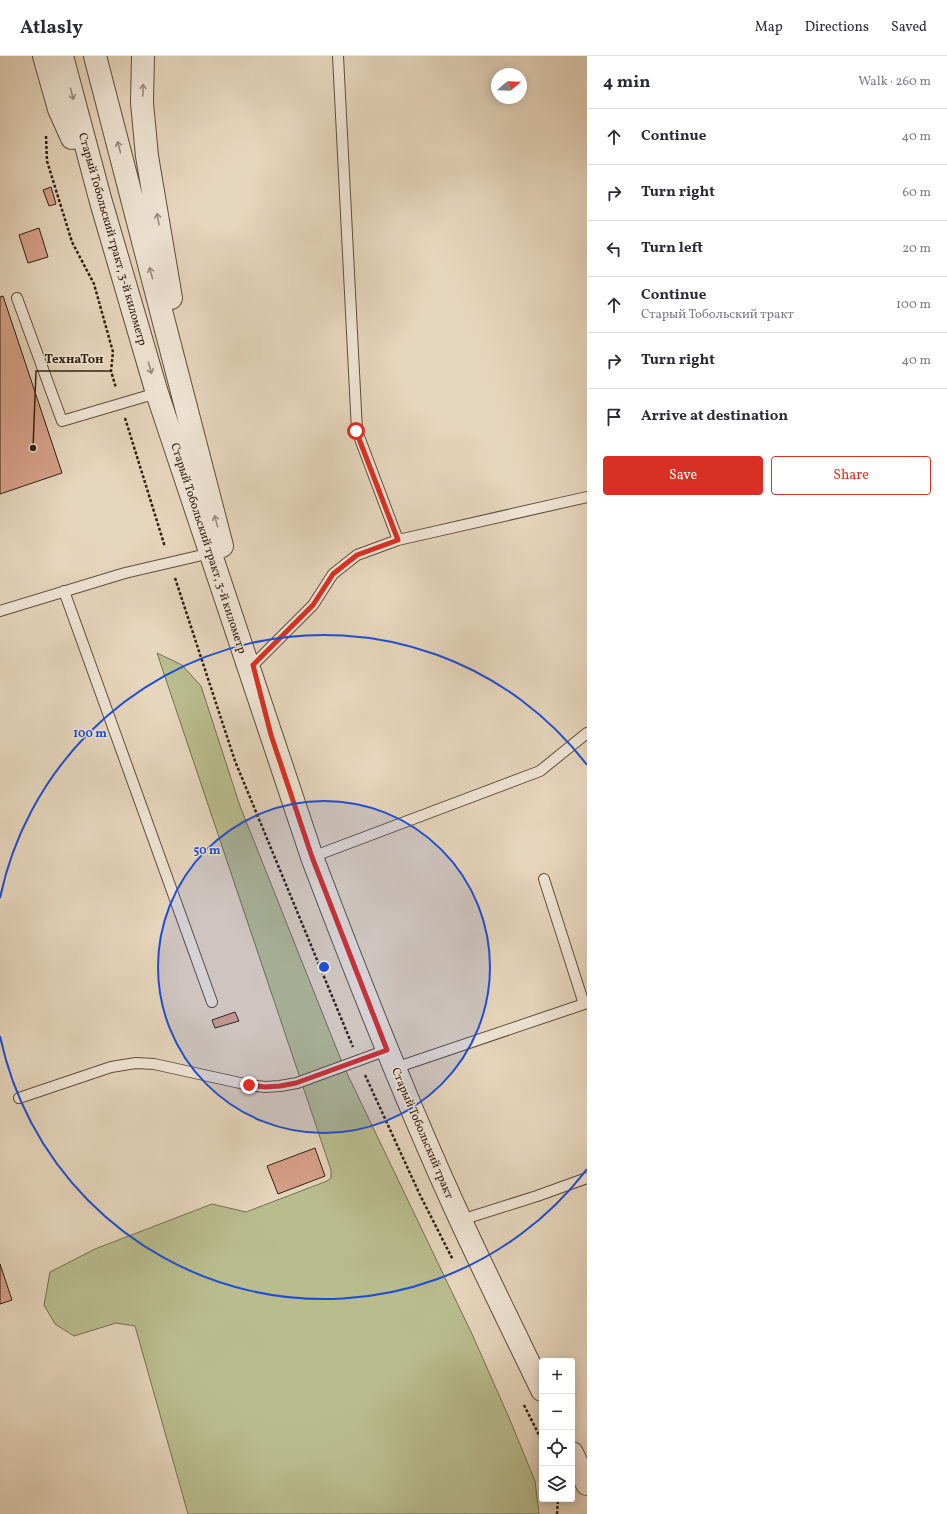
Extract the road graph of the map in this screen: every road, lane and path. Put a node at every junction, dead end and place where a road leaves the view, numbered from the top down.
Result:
1 (44, 56) edge
2 (62, 56) edge
3 (95, 56) edge
4 (143, 56) edge
5 (338, 56) edge
6 (101, 202) junction
7 (17, 298) dead end
8 (157, 393) junction
9 (198, 451) junction
10 (587, 497) edge
11 (398, 540) junction
12 (210, 553) junction
13 (64, 590) junction
14 (0, 611) edge
15 (253, 665) junction
16 (587, 733) edge
17 (271, 735) junction
18 (312, 857) junction
19 (544, 880) dead end
20 (212, 1002) dead end
21 (391, 1059) junction
22 (19, 1098) dead end
23 (587, 1178) edge
24 (461, 1220) junction
25 (539, 1384) edge
26 (575, 1459) edge
27 (587, 1484) edge
28 (558, 1502) edge
29 (557, 1514) edge

1 - 6 street
2 -> 6 street, Старый Тобольский тракт, 3-й километр
9 -> 3 street, Старый Тобольский тракт, 3-й километр
9 -> 4 street
5 - 11 lane
6 -> 8 street, Старый Тобольский тракт, 3-й километр
7 - 8 lane
8 - 12 street, Старый Тобольский тракт, 3-й километр
15 -> 9 street, Старый Тобольский тракт, 3-й километр
10 - 11 lane
11 - 15 lane
12 - 13 lane
12 - 17 street, Старый Тобольский тракт, 3-й километр
13 - 14 lane
13 - 20 lane
15 - 17 street, Старый Тобольский тракт, 3-й километр
16 - 18 lane
17 - 18 street, Старый Тобольский тракт
18 - 21 street, Старый Тобольский тракт
19 - 21 lane
21 - 22 lane
21 - 24 street, Старый Тобольский тракт
23 - 24 lane
24 - 25 street, Старый Тобольский тракт
26 - 27 street
28 - 29 path

